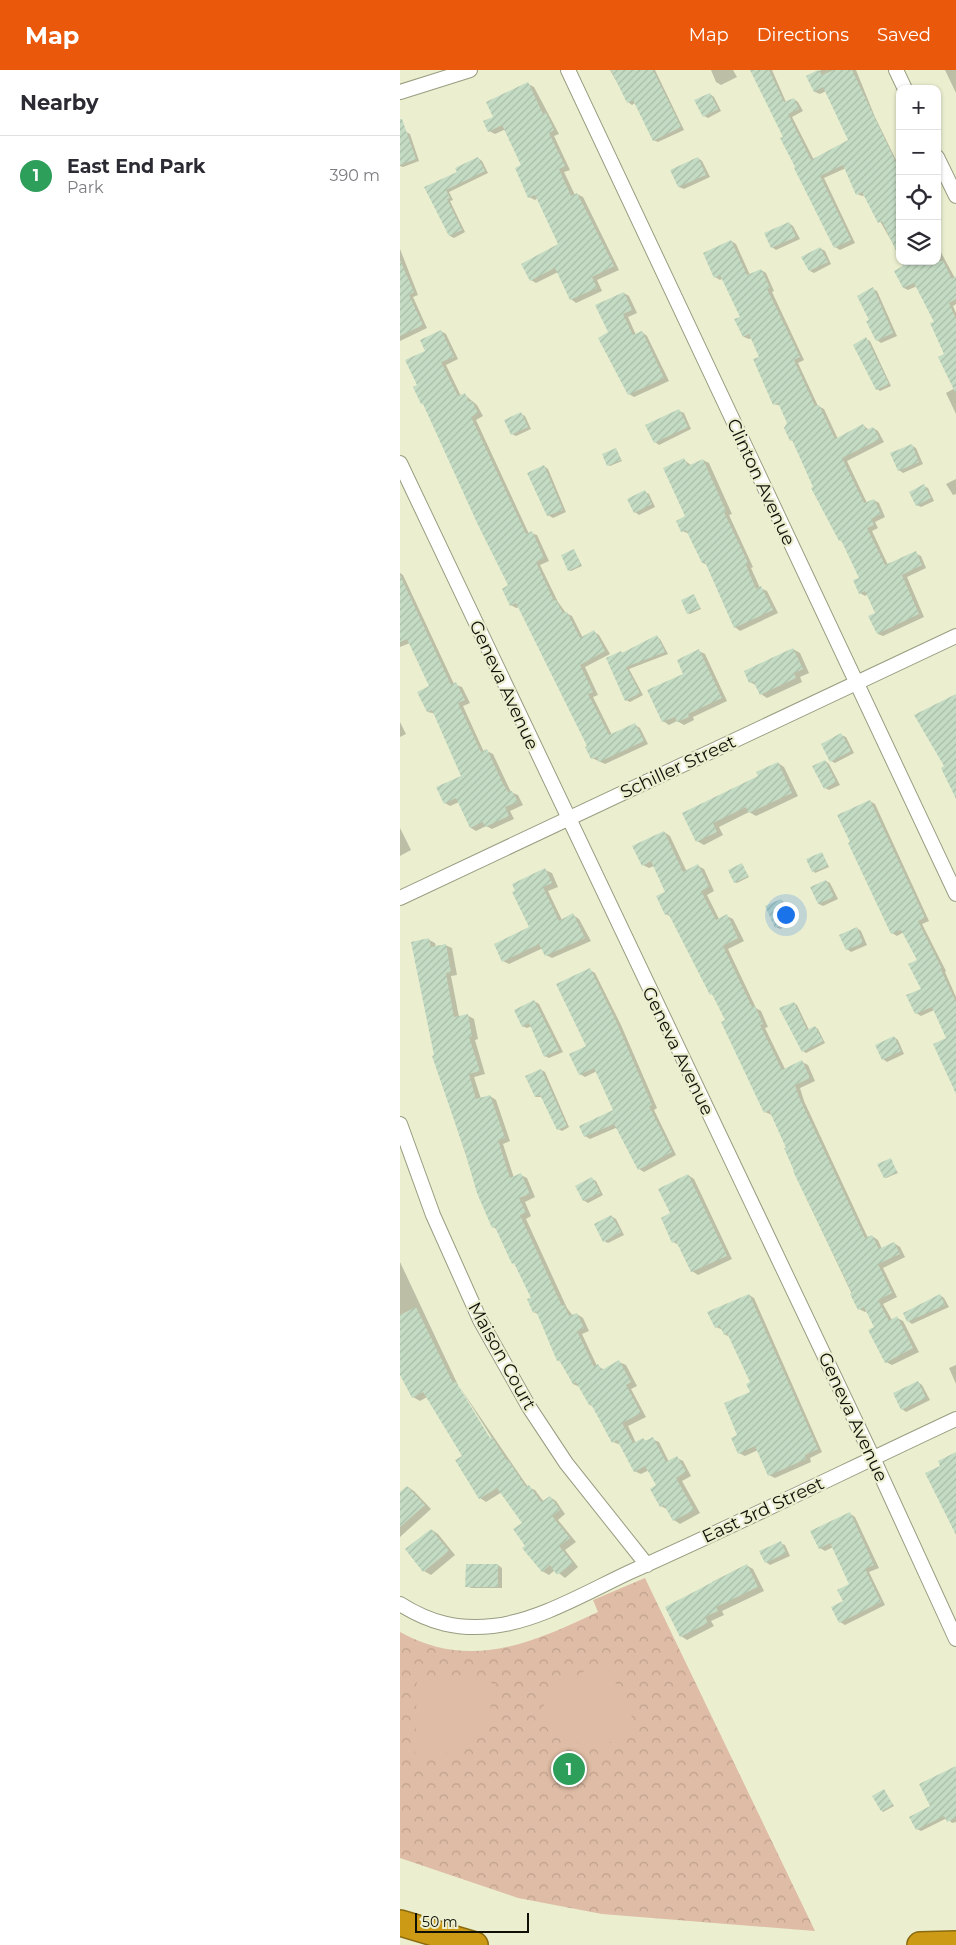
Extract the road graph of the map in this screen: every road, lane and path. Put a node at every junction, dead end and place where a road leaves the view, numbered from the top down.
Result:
1 (470, 70) edge
2 (568, 70) edge
3 (896, 70) edge
4 (903, 85) edge
5 (400, 92) edge
6 (941, 164) edge
7 (956, 196) edge
8 (400, 464) edge
9 (956, 636) edge
10 (856, 683) junction
11 (568, 819) junction
12 (956, 894) edge
13 (400, 898) edge
14 (400, 1124) edge
15 (956, 1420) edge
16 (873, 1458) junction
17 (647, 1565) junction
18 (400, 1604) edge
19 (956, 1639) edge
20 (400, 1923) edge
21 (956, 1944) edge
22 (475, 1945) edge
23 (920, 1945) edge

1 - 5 street
2 - 10 street, Clinton Avenue
3 - 4 street
6 - 7 street
8 - 11 street, Geneva Avenue
9 - 10 street, Schiller Street
10 - 11 street, Schiller Street
10 - 12 street, Clinton Avenue
11 - 13 street, Schiller Street
11 - 16 street, Geneva Avenue
14 - 17 street, Maison Court
15 - 16 street, East 3rd Street
16 - 17 street, East 3rd Street
16 - 19 street, Geneva Avenue
17 - 18 street, East 3rd Street
20 - 22 highway
21 - 23 highway

